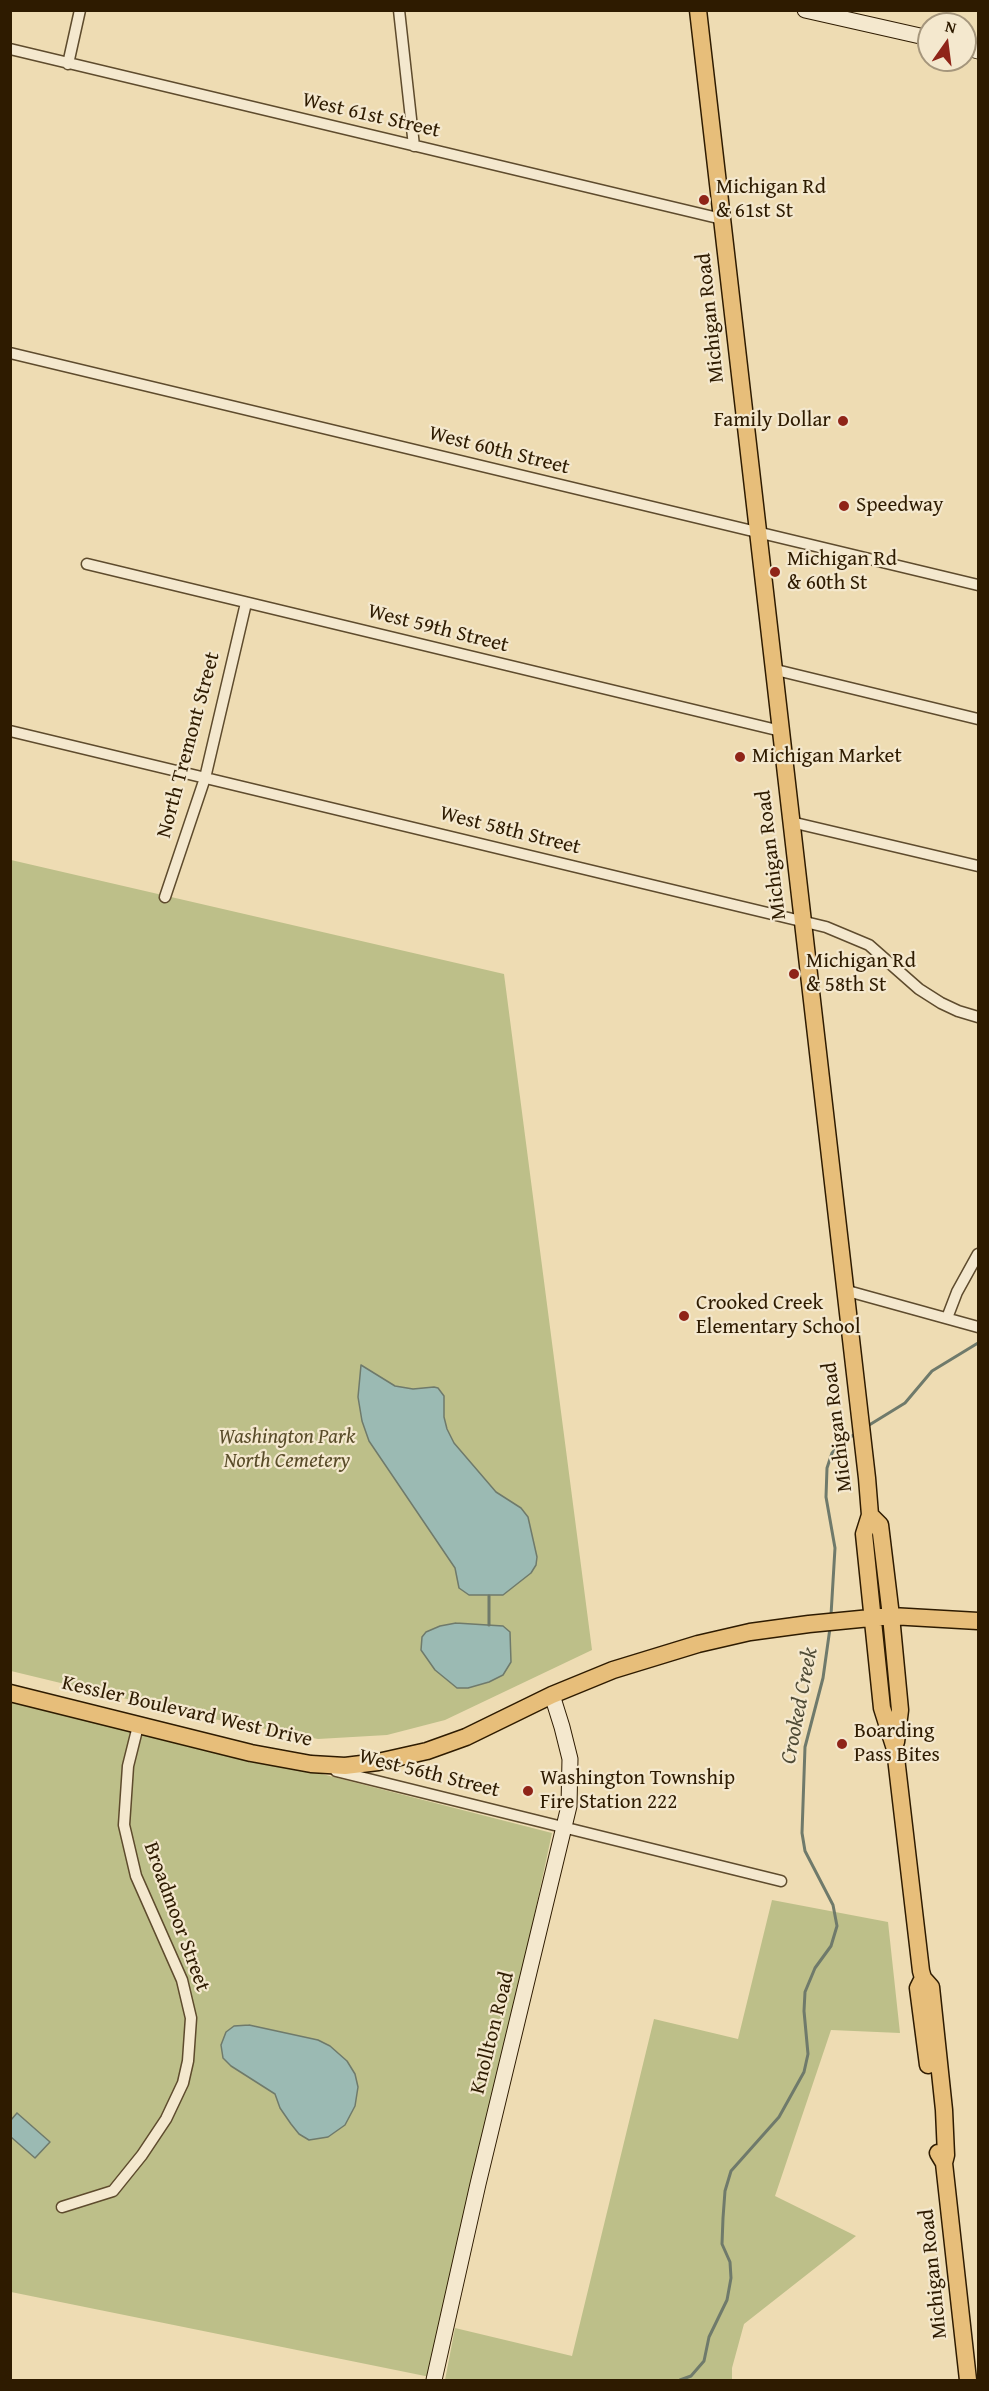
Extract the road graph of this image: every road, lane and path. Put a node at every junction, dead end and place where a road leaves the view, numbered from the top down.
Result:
1 (80, 10) edge
2 (399, 10) edge
3 (698, 10) edge
4 (805, 10) edge
5 (917, 35) edge
6 (10, 49) edge
7 (68, 64) junction
8 (414, 146) junction
9 (722, 219) junction
10 (10, 353) edge
11 (757, 533) junction
12 (87, 564) dead end
13 (978, 585) edge
14 (246, 603) junction
15 (772, 669) junction
16 (978, 719) edge
17 (10, 731) edge
18 (781, 731) junction
19 (205, 778) junction
20 (791, 822) junction
21 (978, 866) edge
22 (165, 897) dead end
23 (803, 922) junction
24 (978, 1017) edge
25 (978, 1254) edge
26 (844, 1290) junction
27 (952, 1320) junction
28 (978, 1327) edge
29 (870, 1515) junction
30 (891, 1616) junction
31 (874, 1617) junction
32 (978, 1622) edge
33 (10, 1694) edge
34 (552, 1695) junction
35 (138, 1726) junction
36 (896, 1749) junction
37 (311, 1764) junction
38 (564, 1828) junction
39 (781, 1881) dead end
40 (62, 2207) dead end
41 (972, 2352) edge
42 (434, 2380) edge
43 (968, 2380) edge

1 - 7 street
2 - 8 street
3 - 9 main road, Michigan Road
4 - 5 street
6 - 7 street, West 61st Street
7 - 8 street, West 61st Street
8 - 9 street, West 61st Street
9 - 11 main road, Michigan Road
10 - 11 street, West 60th Street
11 - 13 street, West 60th Street
11 - 15 main road, Michigan Road
12 - 14 street, West 59th Street
14 - 18 street, West 59th Street
14 - 19 street, North Tremont Street
15 - 16 street
15 - 18 main road, Michigan Road
17 - 19 street, West 58th Street
18 - 20 main road, Michigan Road
19 - 22 street, North Tremont Street
19 - 23 street, West 58th Street
20 - 21 street
20 - 23 main road, Michigan Road
23 - 24 street, West 58th Street
23 - 26 main road, Michigan Road
25 - 27 street
26 - 27 street
26 - 29 main road, Michigan Road
27 - 28 street
29 - 30 main road, Michigan Road
29 - 31 main road, Michigan Road
30 - 31 main road, Kessler Boulevard West Drive
30 - 32 main road, Kessler Boulevard West Drive
30 - 36 main road, Michigan Road
31 - 34 main road, Kessler Boulevard West Drive
31 - 36 main road, Michigan Road
33 - 35 main road, Kessler Boulevard West Drive
34 - 37 main road, Kessler Boulevard West Drive
34 - 38 street, Knollton Road
35 - 37 main road, Kessler Boulevard West Drive
35 - 40 street, Broadmoor Street
36 - 41 main road, Michigan Road
37 - 38 street, West 56th Street
38 - 39 street, West 56th Street
38 - 42 street, Knollton Road
41 - 43 main road, Michigan Road

